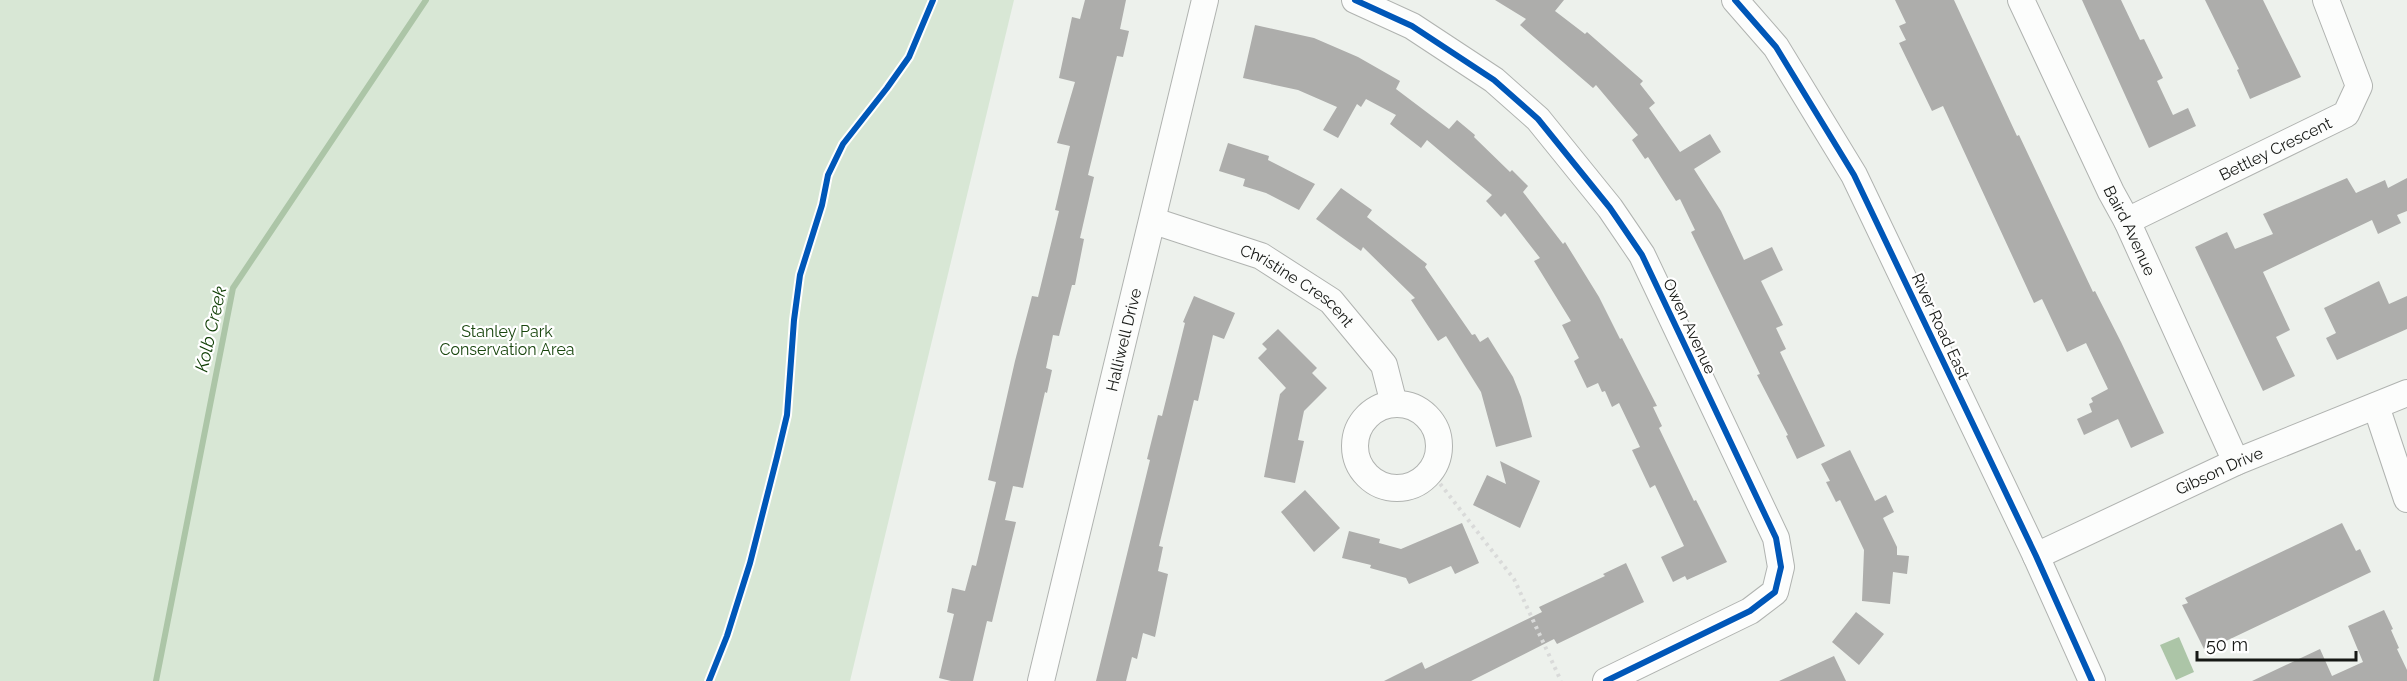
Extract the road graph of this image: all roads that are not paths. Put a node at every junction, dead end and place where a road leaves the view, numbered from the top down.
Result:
1 (1205, 0) edge
2 (1355, 0) edge
3 (1735, 0) edge
4 (2021, 0) edge
5 (2326, 0) edge
6 (1154, 221) junction
7 (2127, 221) junction
8 (2407, 393) edge
9 (1394, 404) junction
10 (2376, 406) junction
11 (2236, 462) junction
12 (2407, 499) edge
13 (2036, 556) junction
14 (1041, 681) edge
15 (1606, 681) edge
16 (2092, 681) edge

1 - 6 street, Halliwell Drive
2 - 15 street, Owen Avenue
3 - 13 street, River Road East
4 - 7 street, Baird Avenue
5 - 7 street, Bettley Crescent
6 - 9 street, Christine Crescent
6 - 14 street, Halliwell Drive
7 - 11 street, Baird Avenue
8 - 10 street, Gibson Drive
9 - 9 street
10 - 11 street, Gibson Drive
10 - 12 street
11 - 13 street, Gibson Drive
13 - 16 street, River Road East

